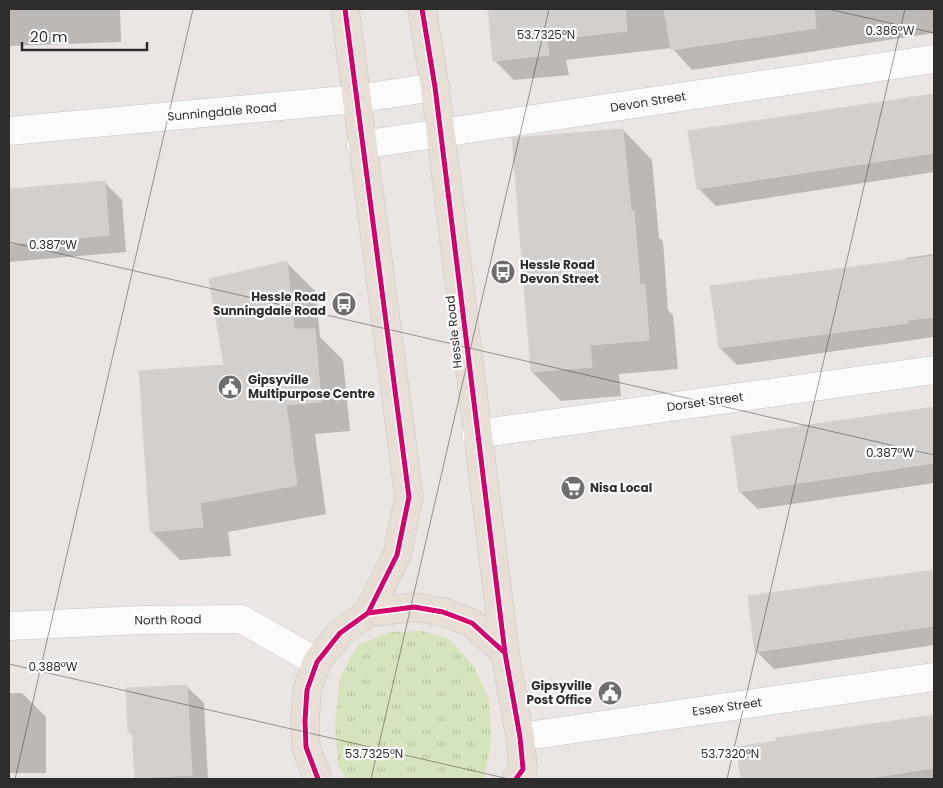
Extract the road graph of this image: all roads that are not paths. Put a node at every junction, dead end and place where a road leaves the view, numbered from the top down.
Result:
1 (345, 9) edge
2 (422, 9) edge
3 (934, 59) edge
4 (435, 87) junction
5 (356, 99) junction
6 (9, 131) edge
7 (440, 134) junction
8 (361, 145) junction
9 (934, 370) edge
10 (476, 434) junction
11 (368, 613) junction
12 (9, 626) edge
13 (505, 653) junction
14 (317, 662) junction
15 (934, 677) edge
16 (520, 737) junction
17 (310, 776) edge
18 (521, 776) edge

1 - 5 main road
2 - 4 main road, Hessle Road
3 - 7 street, Devon Street
4 - 5 street, Sunningdale Road
4 - 7 main road, Hessle Road
5 - 6 street, Sunningdale Road
5 - 8 main road
7 - 8 street, Devon Street
7 - 10 main road, Hessle Road
8 - 11 main road
9 - 10 street, Dorset Street
10 - 13 main road, Hessle Road
11 - 13 main road
11 - 14 main road
12 - 14 street, North Road
13 - 16 main road, Hessle Road
14 - 17 main road
15 - 16 street, Essex Street
16 - 18 main road, Hessle Road

